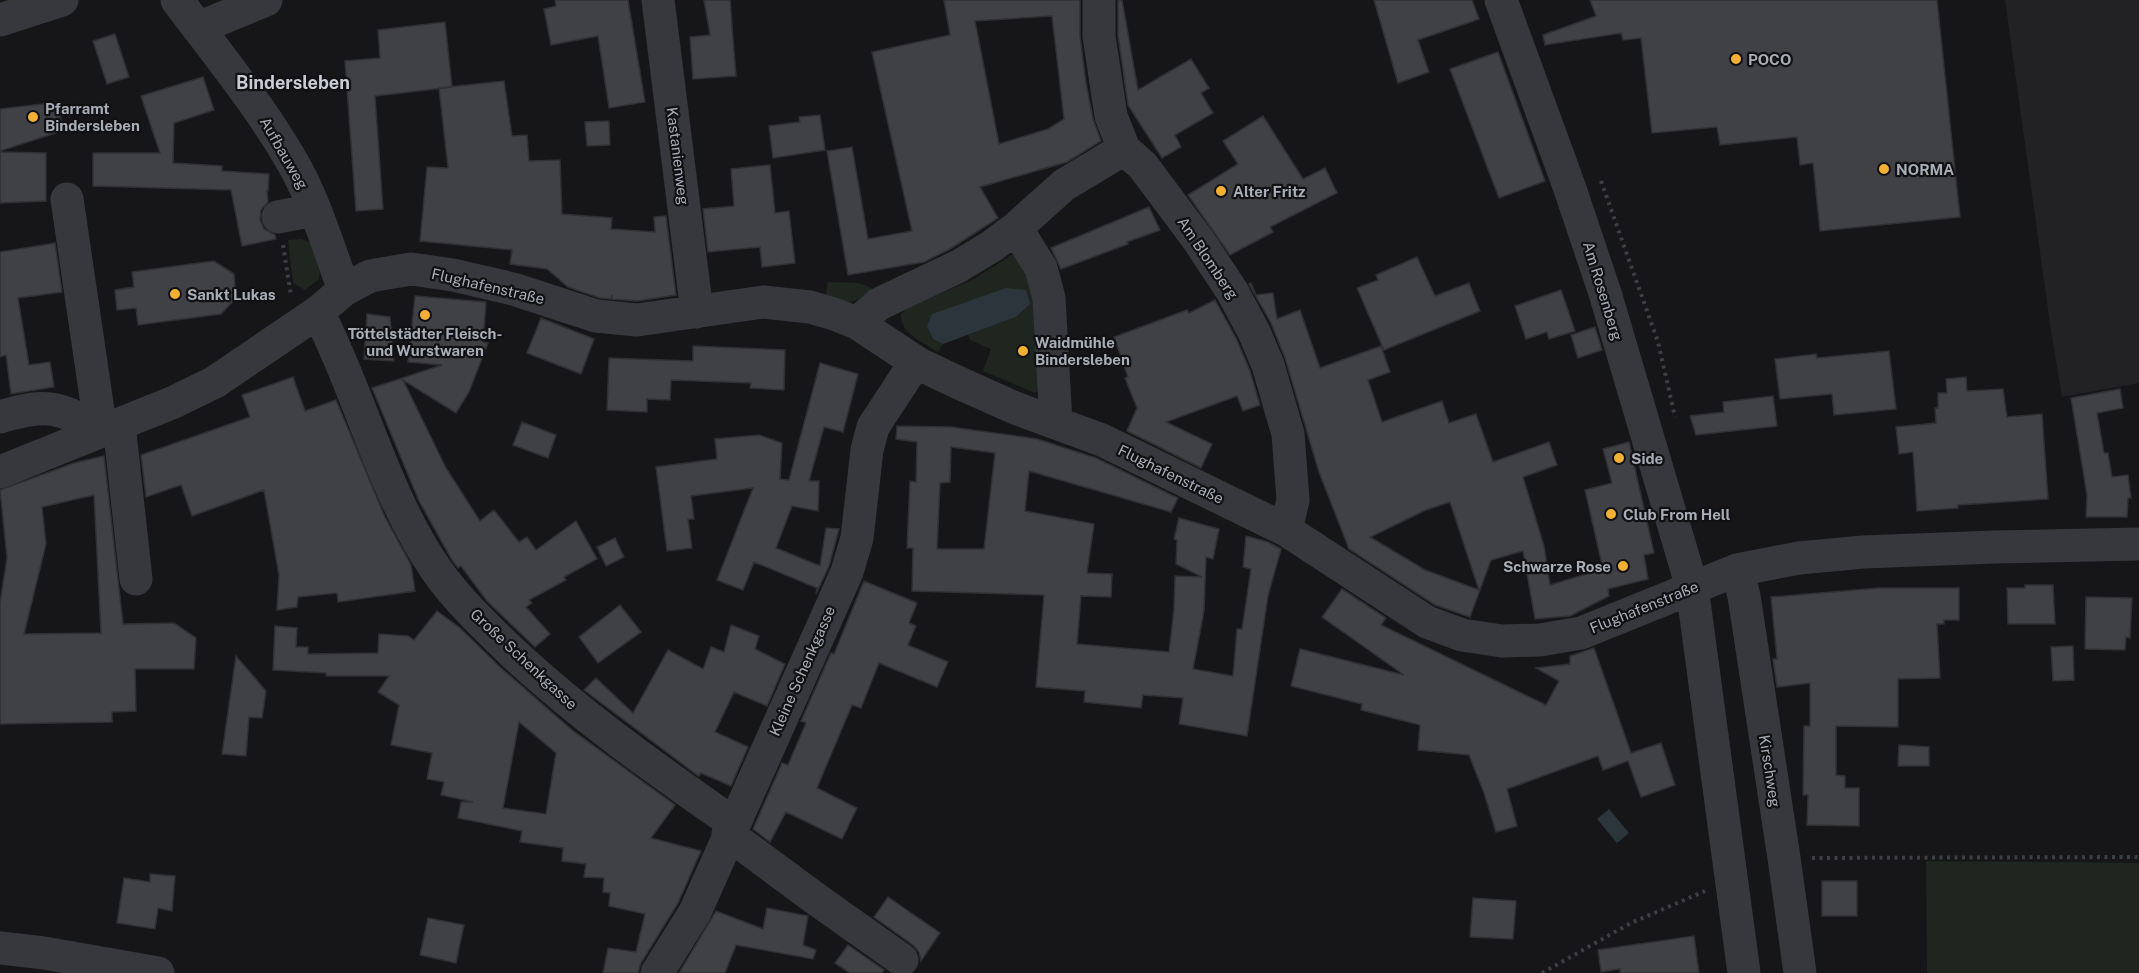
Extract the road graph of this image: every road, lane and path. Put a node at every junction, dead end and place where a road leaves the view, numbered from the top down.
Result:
1 (62, 0) edge
2 (177, 0) edge
3 (266, 0) edge
4 (658, 0) edge
5 (1099, 0) edge
6 (1501, 0) edge
7 (0, 20) edge
8 (198, 28) junction
9 (1124, 149) junction
10 (67, 199) dead end
11 (314, 210) junction
12 (278, 217) joint
13 (1016, 228) junction
14 (344, 290) junction
15 (697, 312) junction
16 (307, 320) junction
17 (857, 323) junction
18 (919, 364) junction
19 (0, 417) edge
20 (1056, 423) junction
21 (110, 428) junction
22 (0, 472) edge
23 (1286, 530) junction
24 (2139, 544) edge
25 (1737, 570) junction
26 (136, 579) dead end
27 (1692, 587) junction
28 (730, 828) junction
29 (2139, 857) edge
30 (1784, 858) junction
31 (1732, 879) junction
32 (0, 948) edge
33 (902, 960) dead end
34 (158, 973) edge
35 (657, 973) edge
36 (1542, 973) edge
37 (1744, 973) edge
38 (1800, 973) edge

1 - 7 street
2 - 8 street, Aufbauweg
3 - 8 street
4 - 15 street, Kastanienweg
5 - 9 street, Am Blomberg
6 - 27 street, Am Rosenberg
8 - 11 street, Aufbauweg
9 - 13 street
9 - 23 street, Am Blomberg
10 - 21 street
11 - 12 street
11 - 14 street, Aufbauweg
12 - 16 path
13 - 17 street
13 - 20 street
14 - 15 street, Flughafenstraße
14 - 16 street, Flughafenstraße
15 - 17 street, Flughafenstraße
16 - 21 street, Flughafenstraße
16 - 28 street, Große Schenkgasse
17 - 18 street, Flughafenstraße
18 - 20 street, Flughafenstraße
18 - 28 street, Kleine Schenkgasse
19 - 21 street
20 - 23 street, Flughafenstraße
21 - 22 street, Flughafenstraße
21 - 26 street
23 - 27 street, Flughafenstraße
24 - 25 street, Flughafenstraße
25 - 27 street, Flughafenstraße
25 - 30 street, Kirschweg
27 - 31 street
28 - 33 street, Große Schenkgasse
28 - 35 street, Kleine Schenkgasse
29 - 30 path
30 - 38 street, Kirschweg
31 - 36 path
31 - 37 street
32 - 34 street

